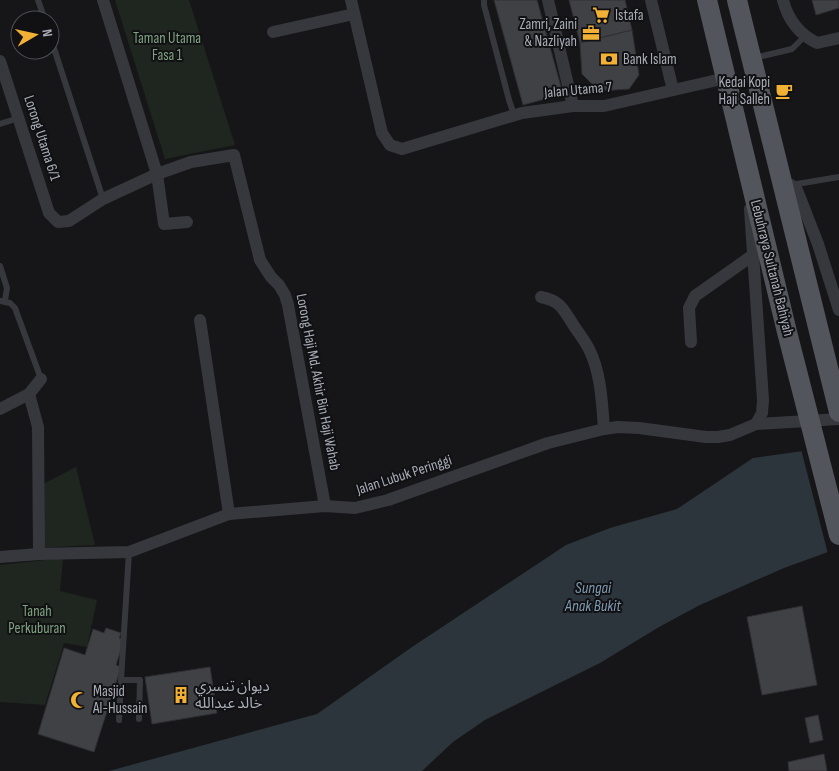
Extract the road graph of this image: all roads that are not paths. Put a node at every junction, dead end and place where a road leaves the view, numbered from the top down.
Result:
1 (103, 0) edge
2 (351, 0) edge
3 (484, 0) edge
4 (548, 0) edge
5 (651, 0) edge
6 (707, 0) edge
7 (737, 0) edge
8 (782, 0) edge
9 (354, 14) junction
10 (273, 32) dead end
11 (804, 37) junction
12 (839, 38) edge
13 (752, 59) junction
14 (58, 60) edge
15 (0, 61) edge
16 (726, 78) junction
17 (673, 90) junction
18 (573, 106) junction
19 (514, 115) junction
20 (19, 118) junction
21 (0, 124) edge
22 (746, 164) junction
23 (157, 174) junction
24 (839, 177) edge
25 (787, 185) junction
26 (103, 199) junction
27 (187, 222) dead end
28 (753, 255) junction
29 (0, 266) edge
30 (541, 297) dead end
31 (2, 300) edge
32 (839, 310) edge
33 (200, 320) dead end
34 (691, 342) dead end
35 (41, 379) joint
36 (29, 394) junction
37 (0, 409) edge
38 (839, 412) edge
39 (839, 420) edge
40 (756, 424) junction
41 (604, 429) junction
42 (325, 506) junction
43 (230, 514) junction
44 (839, 535) edge
45 (129, 552) junction
46 (39, 554) junction
47 (0, 557) edge
48 (121, 680) junction
49 (140, 719) dead end
50 (120, 720) dead end

1 - 23 street
2 - 9 street, Jalan Utama 7
3 - 19 lane
4 - 18 street
5 - 17 street
6 - 16 main road, Lebuhraya Sultanah Bahiyah
7 - 13 main road, Lebuhraya Sultanah Bahiyah
8 - 11 street
9 - 10 street
9 - 19 street, Jalan Utama 7
11 - 12 street
11 - 13 lane
13 - 25 main road, Lebuhraya Sultanah Bahiyah
14 - 26 lane
15 - 20 street, Lorong Utama 6/1
16 - 17 street, Jalan Utama 7
16 - 22 main road, Lebuhraya Sultanah Bahiyah
17 - 18 street, Jalan Utama 7
18 - 19 street, Jalan Utama 7
20 - 21 lane
20 - 26 street, Lorong Utama 6/1
22 - 28 street
22 - 44 main road, Lebuhraya Sultanah Bahiyah
23 - 26 street
23 - 27 street
23 - 42 street, Lorong Haji Md. Akhir Bin Haji Wahab
24 - 25 lane
25 - 32 street
25 - 38 main road, Lebuhraya Sultanah Bahiyah
28 - 34 street
28 - 40 street
29 - 31 lane
30 - 41 street
31 - 35 lane
33 - 43 street
35 - 36 street
36 - 37 street
36 - 46 street
39 - 40 street
40 - 41 street, Jalan Lubuk Peringgi
41 - 42 street, Jalan Lubuk Peringgi
42 - 43 street, Jalan Lubuk Peringgi
43 - 45 street, Jalan Lubuk Peringgi
45 - 46 street, Jalan Lubuk Peringgi
45 - 48 lane
46 - 47 street, Jalan Lubuk Peringgi
48 - 49 lane
48 - 50 lane

